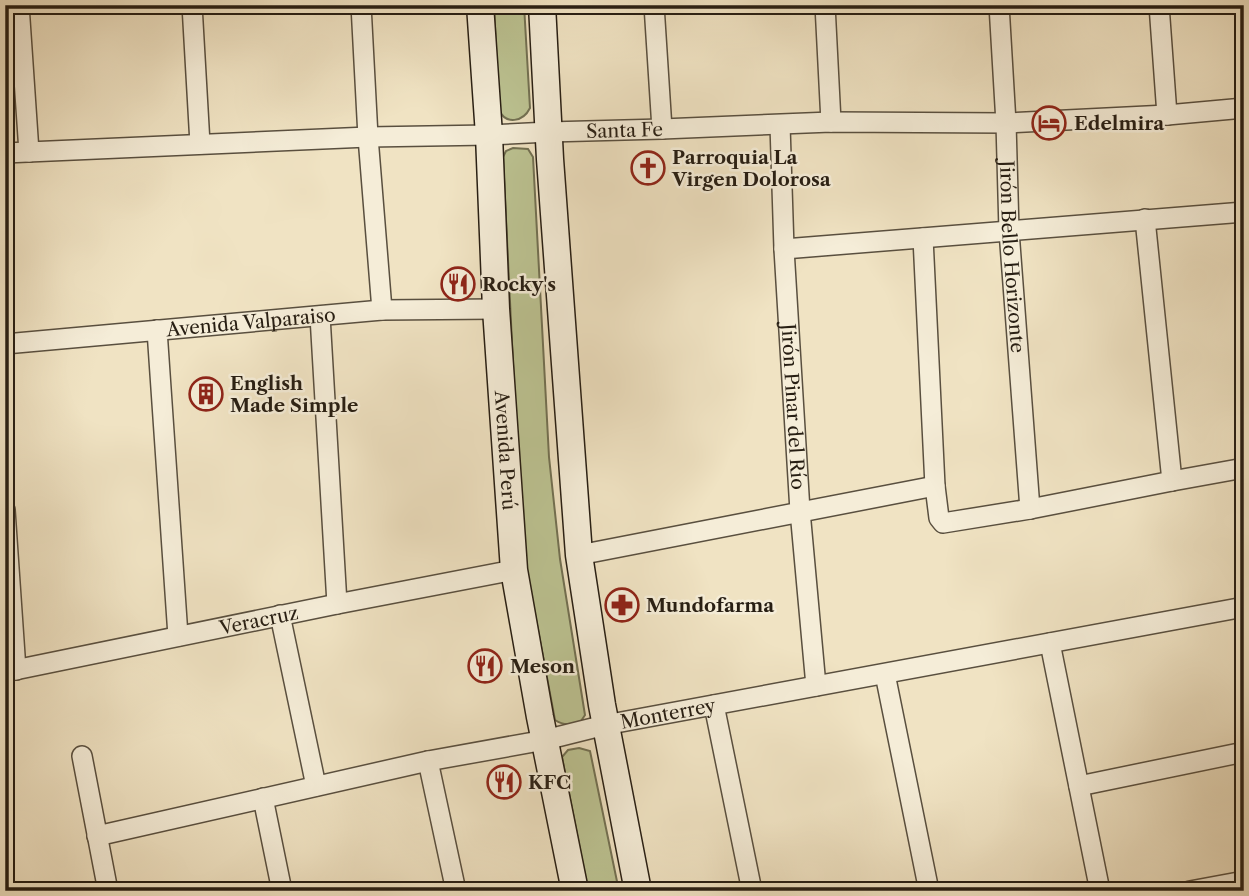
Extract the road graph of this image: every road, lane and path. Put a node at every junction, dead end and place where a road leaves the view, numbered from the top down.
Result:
1 (19, 5) edge
2 (192, 5) edge
3 (361, 5) edge
4 (480, 5) edge
5 (542, 5) edge
6 (654, 5) edge
7 (825, 5) edge
8 (999, 5) edge
9 (1159, 5) edge
10 (13, 48) edge
11 (1244, 108) edge
12 (1167, 115) junction
13 (831, 122) junction
14 (1006, 123) junction
15 (780, 125) junction
16 (662, 129) junction
17 (549, 132) junction
18 (489, 135) junction
19 (368, 137) junction
20 (200, 144) junction
21 (29, 152) junction
22 (5, 153) edge
23 (1244, 212) edge
24 (1145, 219) junction
25 (1009, 231) junction
26 (923, 238) junction
27 (784, 249) junction
28 (496, 309) junction
29 (382, 310) junction
30 (320, 316) junction
31 (157, 330) junction
32 (5, 344) edge
33 (1244, 468) edge
34 (1172, 481) junction
35 (935, 486) junction
36 (1030, 509) junction
37 (5, 510) edge
38 (800, 511) junction
39 (579, 555) junction
40 (514, 570) junction
41 (337, 604) junction
42 (1244, 607) edge
43 (280, 615) junction
44 (178, 636) junction
45 (1050, 643) junction
46 (10, 671) edge
47 (885, 674) junction
48 (816, 686) junction
49 (714, 705) junction
50 (606, 725) junction
51 (545, 740) junction
52 (1244, 752) edge
53 (82, 756) dead end
54 (428, 761) junction
55 (316, 786) junction
56 (1079, 786) junction
57 (263, 798) junction
58 (97, 836) junction
59 (1244, 881) edge
60 (108, 891) edge
61 (282, 891) edge
62 (456, 891) edge
63 (575, 891) edge
64 (639, 891) edge
65 (752, 891) edge
66 (929, 891) edge
67 (1100, 891) edge
68 (1190, 891) edge

1 - 10 street
2 - 20 street
3 - 19 street
4 - 18 main road, Avenida Perú
5 - 17 main road
6 - 16 street
7 - 13 street
8 - 14 street, Jirón Bello Horizonte
9 - 12 street
10 - 21 street
11 - 12 street, Santa Fe
12 - 14 street, Santa Fe
13 - 14 street, Santa Fe
13 - 15 street, Santa Fe
14 - 25 street, Jirón Bello Horizonte
15 - 16 street, Santa Fe
15 - 27 street, Jirón Pinar del Río
16 - 17 street, Santa Fe
17 - 18 street, Santa Fe
17 - 39 main road
18 - 19 street, Santa Fe
18 - 28 main road, Avenida Perú
19 - 20 street, Santa Fe
19 - 29 street
20 - 21 street, Santa Fe
21 - 22 street, Santa Fe
23 - 24 street
24 - 25 street
24 - 34 street
25 - 26 street
25 - 36 street, Jirón Bello Horizonte
26 - 27 street
26 - 35 street
27 - 38 street, Jirón Pinar del Río
28 - 29 street, Avenida Valparaiso
28 - 40 main road, Avenida Perú
29 - 30 street, Avenida Valparaiso
30 - 31 street, Avenida Valparaiso
30 - 41 street
31 - 32 street, Avenida Valparaiso
31 - 44 street
33 - 34 street
34 - 36 street
35 - 36 street
35 - 38 street
37 - 46 street
38 - 39 street
38 - 48 street, Jirón Pinar del Río
39 - 50 main road
40 - 41 street, Veracruz
40 - 51 main road, Avenida Perú
41 - 43 street, Veracruz
42 - 45 street, Monterrey
43 - 44 street, Veracruz
43 - 55 street
44 - 46 street, Veracruz
45 - 47 street, Monterrey
45 - 56 street
47 - 48 street, Monterrey
47 - 66 street
48 - 49 street, Monterrey
49 - 50 street, Monterrey
49 - 65 street
50 - 51 street, Monterrey
50 - 64 main road
51 - 54 street, Monterrey
51 - 63 main road, Avenida Perú
52 - 56 street
53 - 58 street
54 - 55 street, Monterrey
54 - 62 street
55 - 57 street, Monterrey
56 - 67 street
57 - 58 street, Monterrey
57 - 61 street
58 - 60 street
59 - 68 street

